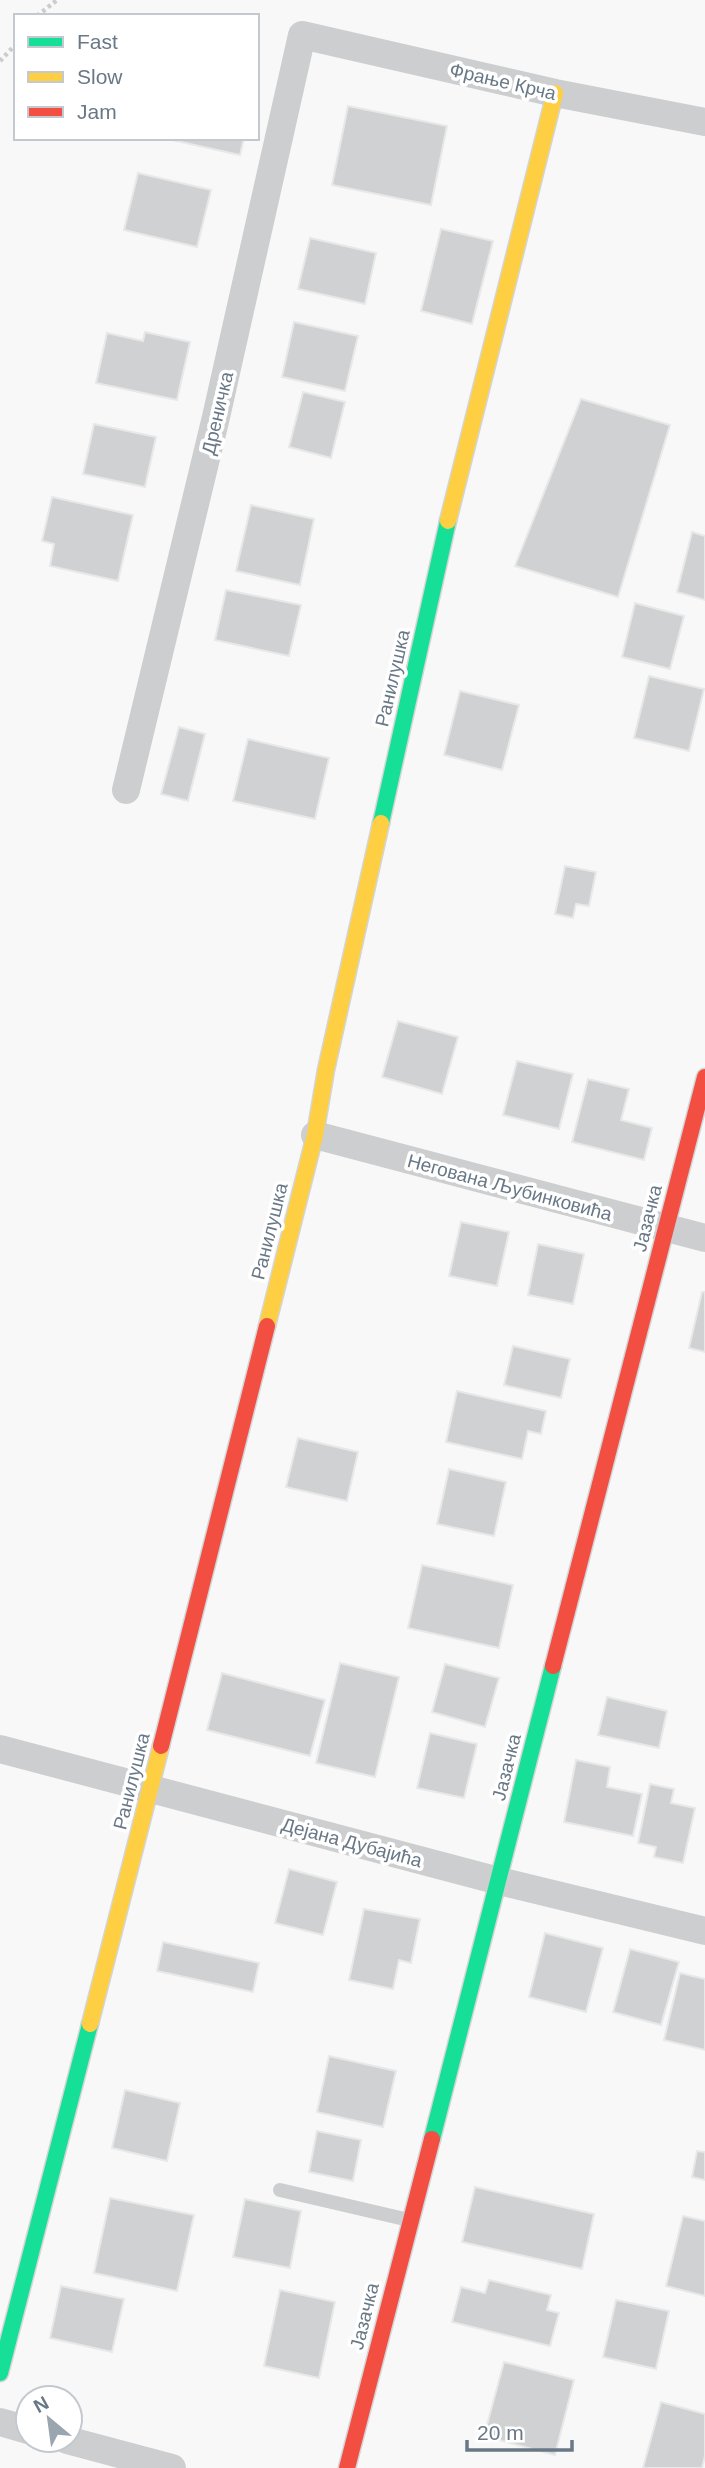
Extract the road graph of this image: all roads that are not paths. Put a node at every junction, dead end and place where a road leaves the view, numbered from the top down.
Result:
1 (302, 35) joint
2 (555, 93) junction
3 (705, 119) edge
4 (126, 790) dead end
5 (705, 1077) edge
6 (315, 1135) junction
7 (666, 1228) junction
8 (705, 1238) edge
9 (0, 1749) edge
10 (150, 1790) junction
11 (499, 1881) junction
12 (705, 1931) edge
13 (280, 2190) dead end
14 (411, 2220) junction
15 (0, 2373) edge
16 (84, 2445) edge
17 (172, 2468) edge
18 (347, 2468) edge

1 - 2 street, Фрање Крча
1 - 4 street, Дреничка
2 - 3 street, Фрање Крча
2 - 6 street, Ранилушка
5 - 7 street, Јазачка
6 - 7 street, Негована Љубинковића
6 - 10 street, Ранилушка
7 - 8 street, Негована Љубинковића
7 - 11 street, Јазачка
9 - 10 street, Дејана Дубајића
10 - 11 street, Дејана Дубајића
10 - 15 street, Ранилушка
11 - 12 street, Дејана Дубајића
11 - 14 street, Јазачка
13 - 14 lane
14 - 18 street, Јазачка
16 - 17 street

